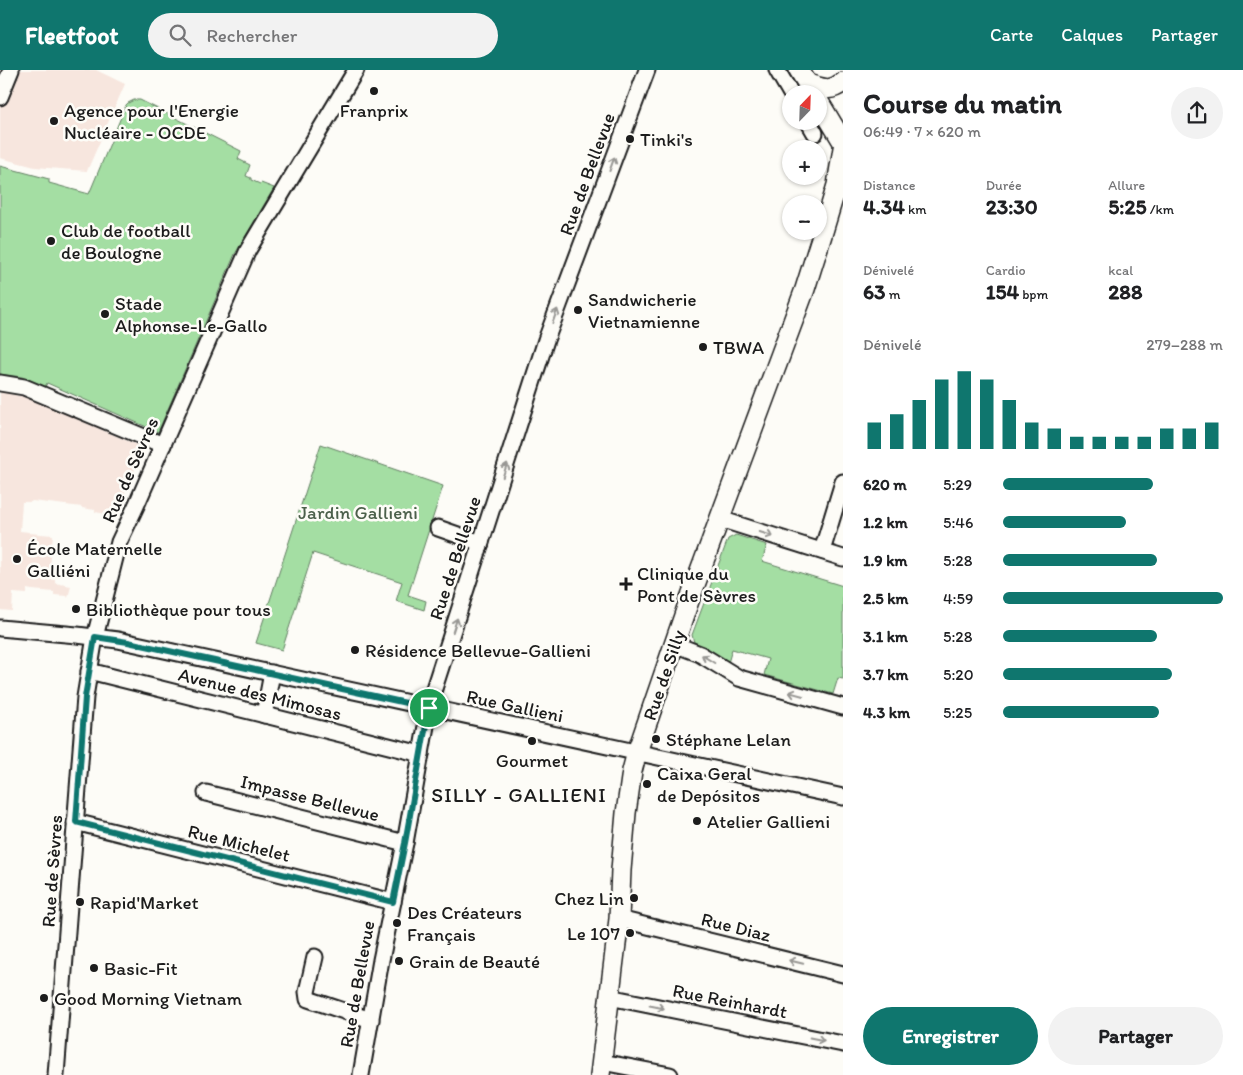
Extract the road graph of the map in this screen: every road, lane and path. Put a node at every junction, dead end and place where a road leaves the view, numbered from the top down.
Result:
1 (11, 70) edge
2 (356, 70) edge
3 (647, 70) edge
4 (777, 70) edge
5 (807, 82) edge
6 (843, 82) edge
7 (786, 85) edge
8 (0, 97) edge
9 (828, 117) edge
10 (843, 142) edge
11 (843, 148) edge
12 (843, 209) edge
13 (827, 218) edge
14 (827, 228) edge
15 (820, 240) edge
16 (0, 383) edge
17 (163, 445) junction
18 (843, 482) edge
19 (720, 520) junction
20 (438, 528) dead end
21 (481, 543) junction
22 (822, 551) junction
23 (843, 558) edge
24 (0, 628) edge
25 (95, 637) junction
26 (674, 644) junction
27 (89, 672) junction
28 (272, 674) junction
29 (843, 707) edge
30 (429, 708) junction
31 (264, 715) junction
32 (637, 752) junction
33 (422, 754) junction
34 (206, 793) dead end
35 (843, 797) edge
36 (76, 822) junction
37 (405, 843) junction
38 (393, 902) junction
39 (619, 919) junction
40 (315, 957) dead end
41 (843, 974) edge
42 (609, 998) junction
43 (371, 1020) junction
44 (843, 1044) edge
45 (601, 1068) edge
46 (56, 1075) edge
47 (361, 1075) edge
48 (670, 1075) edge

1 - 8 street
2 - 17 street, Rue de Sèvres
21 -> 3 street, Rue de Bellevue
4 - 7 street
5 - 6 main road
9 - 10 main road
11 - 13 main road, Rue de Silly
12 - 14 main road, Rue de Silly
15 - 19 main road, Rue de Silly
16 - 17 street
17 - 25 street, Rue de Sèvres
18 - 22 street
19 -> 22 street
19 - 26 main road, Rue de Silly
20 - 21 street
30 -> 21 street, Rue de Bellevue
22 - 23 street
24 - 25 street, Rue Gallieni
25 - 27 street, Rue de Sèvres
25 - 28 street, Rue Gallieni
29 -> 26 street
26 - 32 main road, Rue de Silly
27 - 31 street, Avenue des Mimosas
27 - 36 street, Rue de Sèvres
28 - 30 street, Rue Gallieni
28 - 31 street
30 - 32 street, Rue Gallieni
30 - 33 street, Rue de Bellevue
31 - 33 street, Avenue des Mimosas
32 - 35 street, Rue Gallieni
32 - 39 main road, Rue de Silly
33 - 37 street, Rue de Bellevue
34 - 37 street, Impasse Bellevue
36 - 38 street, Rue Michelet
36 - 46 street, Rue de Sèvres
37 - 38 street, Rue de Bellevue
38 - 43 street, Rue de Bellevue
41 -> 39 street, Rue Diaz
39 - 42 main road, Rue de Silly
40 - 43 street
42 -> 44 street, Rue Reinhardt
42 - 45 main road, Rue de Silly
43 - 47 street, Rue de Bellevue
45 - 48 street

